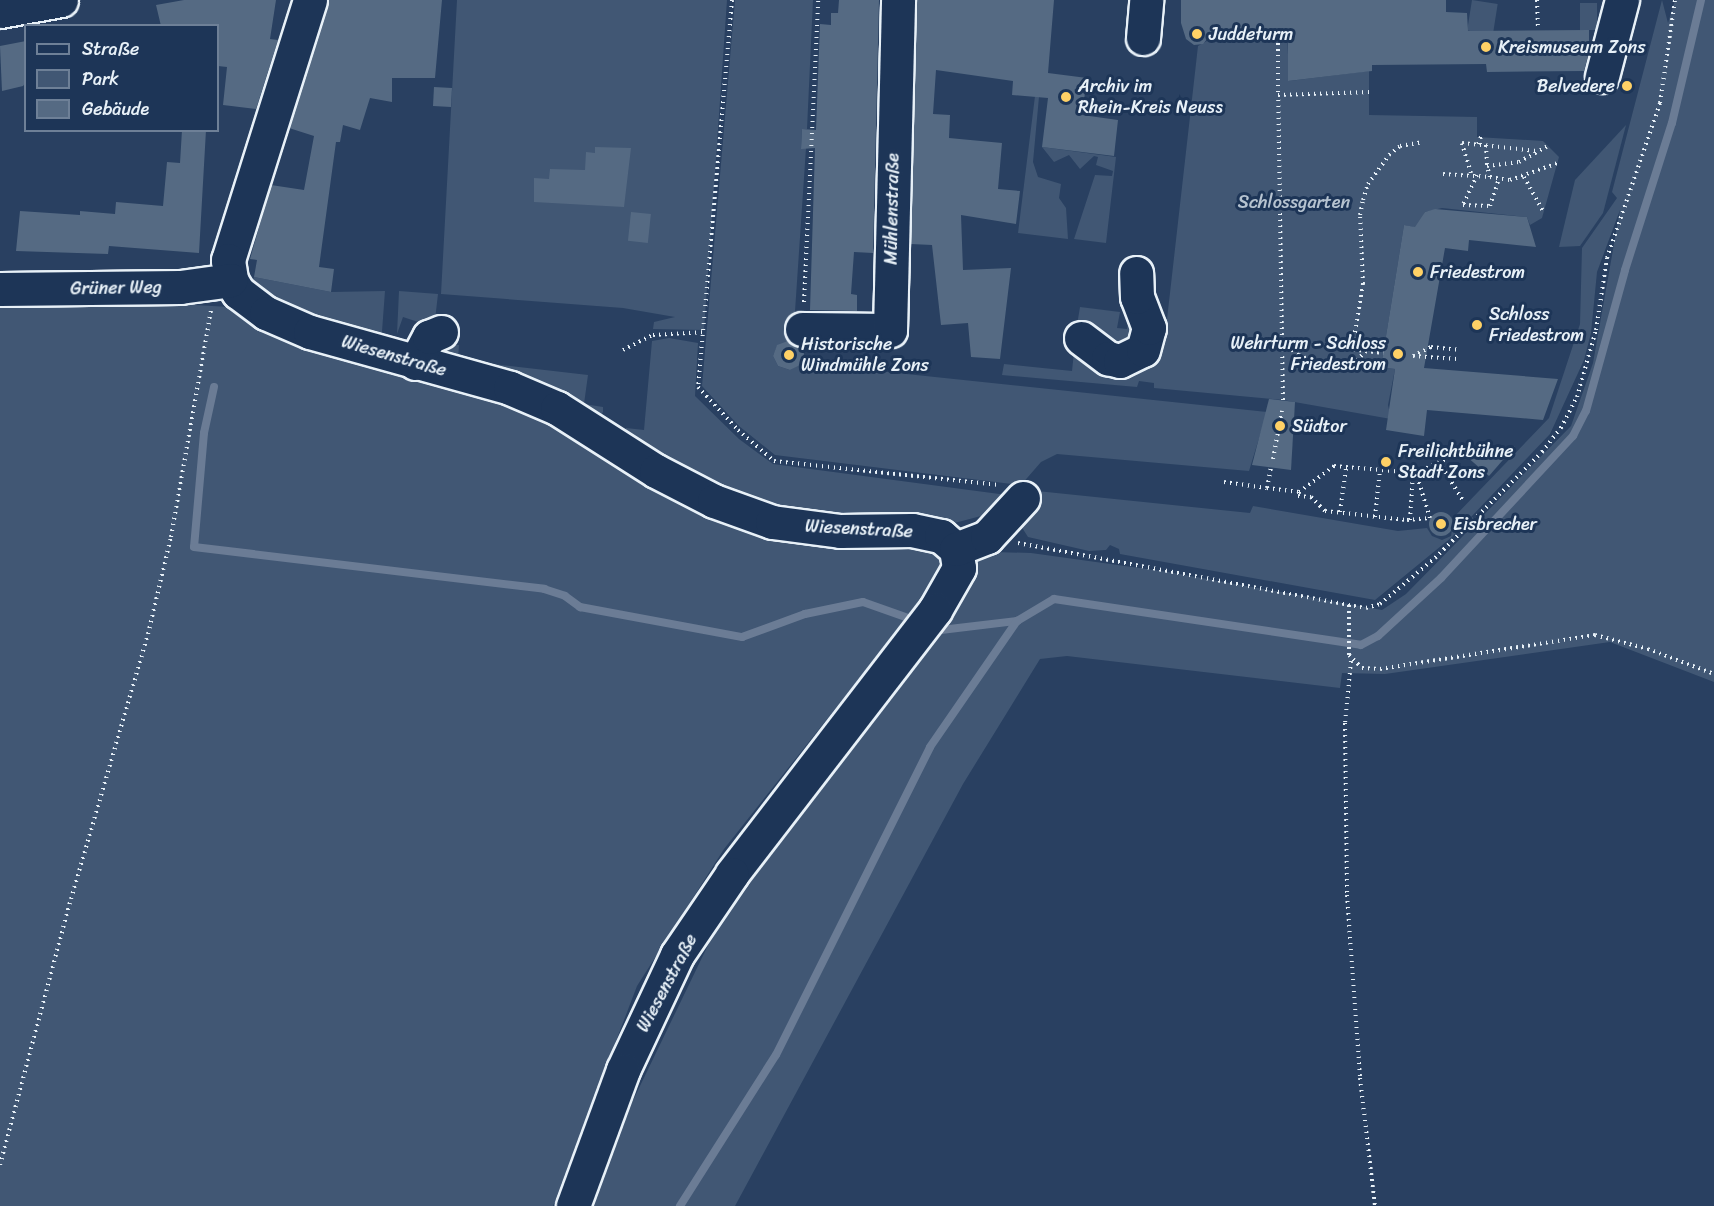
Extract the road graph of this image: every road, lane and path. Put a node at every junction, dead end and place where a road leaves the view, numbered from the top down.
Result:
1 (61, 0) edge
2 (310, 0) edge
3 (818, 0) edge
4 (898, 0) edge
5 (1146, 0) edge
6 (1537, 0) edge
7 (1622, 0) edge
8 (1675, 0) edge
9 (0, 11) edge
10 (1538, 26) dead end
11 (1143, 38) dead end
12 (1278, 43) dead end
13 (1602, 76) dead end
14 (1368, 92) dead end
15 (1278, 95) junction
16 (1481, 137) dead end
17 (1422, 142) dead end
18 (1478, 144) junction
19 (1486, 145) junction
20 (1548, 146) dead end
21 (1538, 151) junction
22 (1558, 163) dead end
23 (1487, 166) junction
24 (1471, 173) junction
25 (1443, 174) dead end
26 (1477, 175) junction
27 (1490, 177) junction
28 (1524, 177) junction
29 (1498, 178) junction
30 (1544, 213) dead end
31 (1136, 273) dead end
32 (224, 282) junction
33 (0, 289) edge
34 (802, 329) joint
35 (441, 332) dead end
36 (705, 332) dead end
37 (1080, 339) dead end
38 (1282, 341) junction
39 (623, 350) dead end
40 (1352, 350) junction
41 (1458, 350) dead end
42 (1366, 351) junction
43 (1383, 353) dead end
44 (1457, 359) dead end
45 (415, 363) junction
46 (1283, 400) dead end
47 (1282, 411) dead end
48 (1461, 452) dead end
49 (1273, 459) dead end
50 (1439, 462) junction
51 (1272, 468) dead end
52 (1346, 468) junction
53 (1380, 470) junction
54 (1415, 473) junction
55 (1224, 482) dead end
56 (1267, 488) junction
57 (1299, 492) junction
58 (1023, 498) dead end
59 (1462, 500) dead end
60 (1340, 512) junction
61 (1375, 517) junction
62 (1410, 520) junction
63 (987, 537) junction
64 (956, 549) junction
65 (1349, 605) junction
66 (1351, 661) junction
67 (1714, 674) edge
68 (0, 1164) edge
69 (573, 1206) edge
70 (1375, 1206) edge

1 - 9 street
2 - 32 street
3 - 34 path
4 - 34 street, Mühlenstraße
5 - 11 street
6 - 10 path
7 - 13 street
8 - 65 path
12 - 15 path
14 - 15 path
15 - 38 path
16 - 18 path
17 - 40 path
18 - 19 path
18 - 24 path
19 - 21 path
19 - 23 path
20 - 21 path
21 - 23 path
22 - 28 path
23 - 27 path
24 - 25 path
24 - 26 path
26 - 27 path
26 - 29 path
27 - 29 path
28 - 29 path
28 - 30 path
31 - 37 street
32 - 33 street, Grüner Weg
32 - 45 street, Wiesenstraße
32 - 68 path
35 - 45 street
36 - 39 path
38 - 40 path
38 - 42 path
38 - 46 path
40 - 42 path
41 - 44 path
42 - 43 path
45 - 64 street, Wiesenstraße
47 - 49 path
48 - 50 path
50 - 54 path
50 - 59 path
51 - 56 path
52 - 53 path
52 - 57 path
52 - 60 path
53 - 54 path
53 - 61 path
54 - 62 path
54 - 62 path
55 - 56 path
56 - 57 path
57 - 60 path
58 - 63 street
60 - 61 path
61 - 62 path
63 - 64 street
63 - 65 path
64 - 69 street, Wiesenstraße
65 - 66 path
66 - 67 path
66 - 70 path

